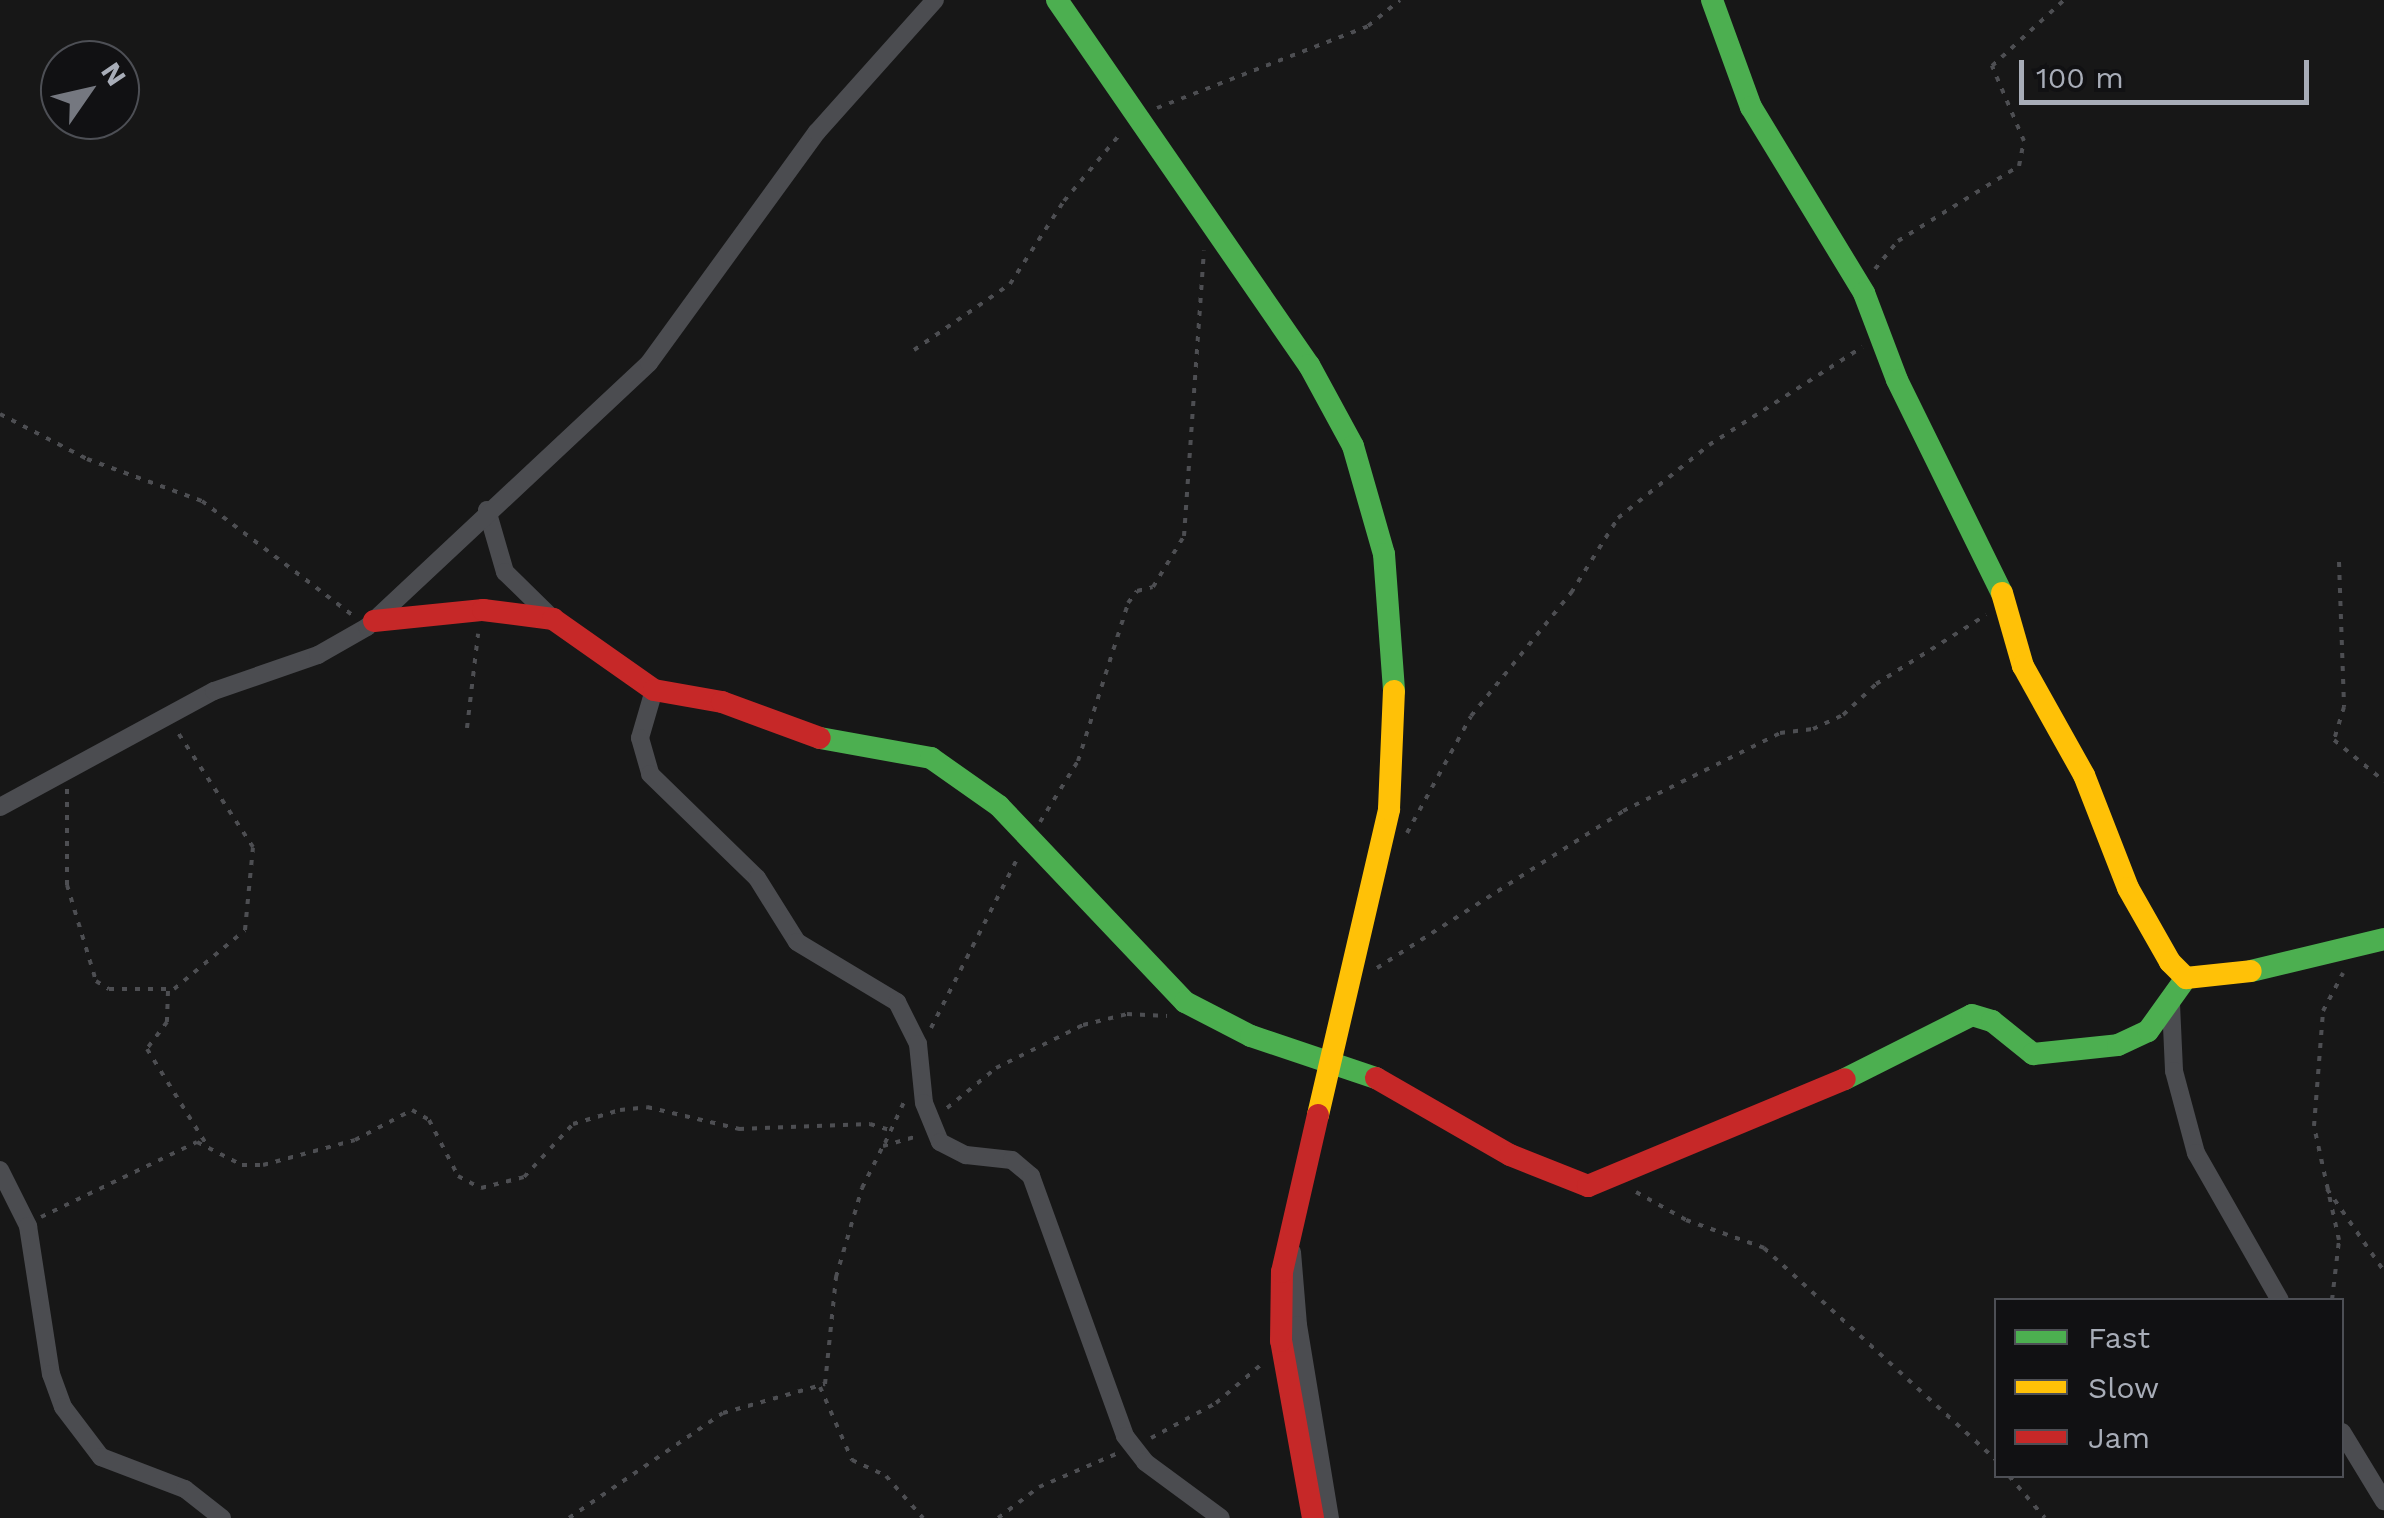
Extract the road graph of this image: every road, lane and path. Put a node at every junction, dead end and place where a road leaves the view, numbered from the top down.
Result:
1 (935, 0) edge
2 (1058, 0) edge
3 (1400, 0) edge
4 (1712, 0) edge
5 (2064, 0) edge
6 (1136, 118) junction
7 (1211, 220) junction
8 (1864, 294) junction
9 (1881, 337) junction
10 (914, 350) dead end
11 (0, 414) edge
12 (487, 510) junction
13 (2338, 562) dead end
14 (2010, 608) junction
15 (483, 610) junction
16 (553, 619) junction
17 (371, 624) junction
18 (654, 690) junction
19 (170, 713) junction
20 (467, 728) dead end
21 (67, 774) junction
22 (2384, 780) edge
23 (0, 807) edge
24 (1405, 836) dead end
25 (1028, 840) junction
26 (2373, 941) edge
27 (2180, 986) junction
28 (1347, 989) junction
29 (168, 991) junction
30 (1179, 1018) dead end
31 (921, 1061) junction
32 (1335, 1062) junction
33 (920, 1084) junction
34 (890, 1130) junction
35 (936, 1134) junction
36 (206, 1144) junction
37 (884, 1146) junction
38 (0, 1170) edge
39 (1606, 1183) junction
40 (2324, 1186) junction
41 (28, 1226) junction
42 (1290, 1236) junction
43 (2384, 1271) edge
44 (2279, 1298) edge
45 (2332, 1298) edge
46 (1281, 1341) junction
47 (820, 1387) junction
48 (2344, 1435) edge
49 (1134, 1450) junction
50 (1994, 1458) edge
51 (2011, 1478) edge
52 (2384, 1501) edge
53 (222, 1518) edge
54 (569, 1518) edge
55 (923, 1518) edge
56 (998, 1518) edge
57 (1220, 1518) edge
58 (1312, 1518) edge
59 (1330, 1518) edge
60 (2045, 1518) edge

1 - 12 street
2 - 6 street
3 - 6 path
4 - 8 street
5 - 8 path
6 - 7 street
6 - 10 path
7 - 25 path
7 - 28 street
8 - 9 street
9 - 14 street
9 - 24 path
11 - 17 path
12 - 16 street
12 - 17 street
13 - 22 path
14 - 27 street
14 - 28 path
15 - 16 street
15 - 17 street
15 - 20 path
16 - 18 street
17 - 19 street
18 - 25 street
18 - 31 street
19 - 21 street
19 - 29 path
21 - 23 street
21 - 29 path
25 - 31 path
25 - 32 street
26 - 27 street
26 - 40 path
27 - 39 street
27 - 44 street
28 - 32 street
29 - 36 path
30 - 35 path
31 - 33 street
32 - 39 street
32 - 42 street
33 - 34 path
33 - 35 street
34 - 36 path
34 - 37 path
35 - 37 path
35 - 49 street
36 - 41 path
37 - 47 path
38 - 41 street
39 - 50 path
40 - 43 path
40 - 45 path
41 - 53 street
42 - 46 street
42 - 59 street
46 - 49 path
46 - 58 street
47 - 54 path
47 - 55 path
48 - 52 street
49 - 56 path
49 - 57 street
51 - 60 path

